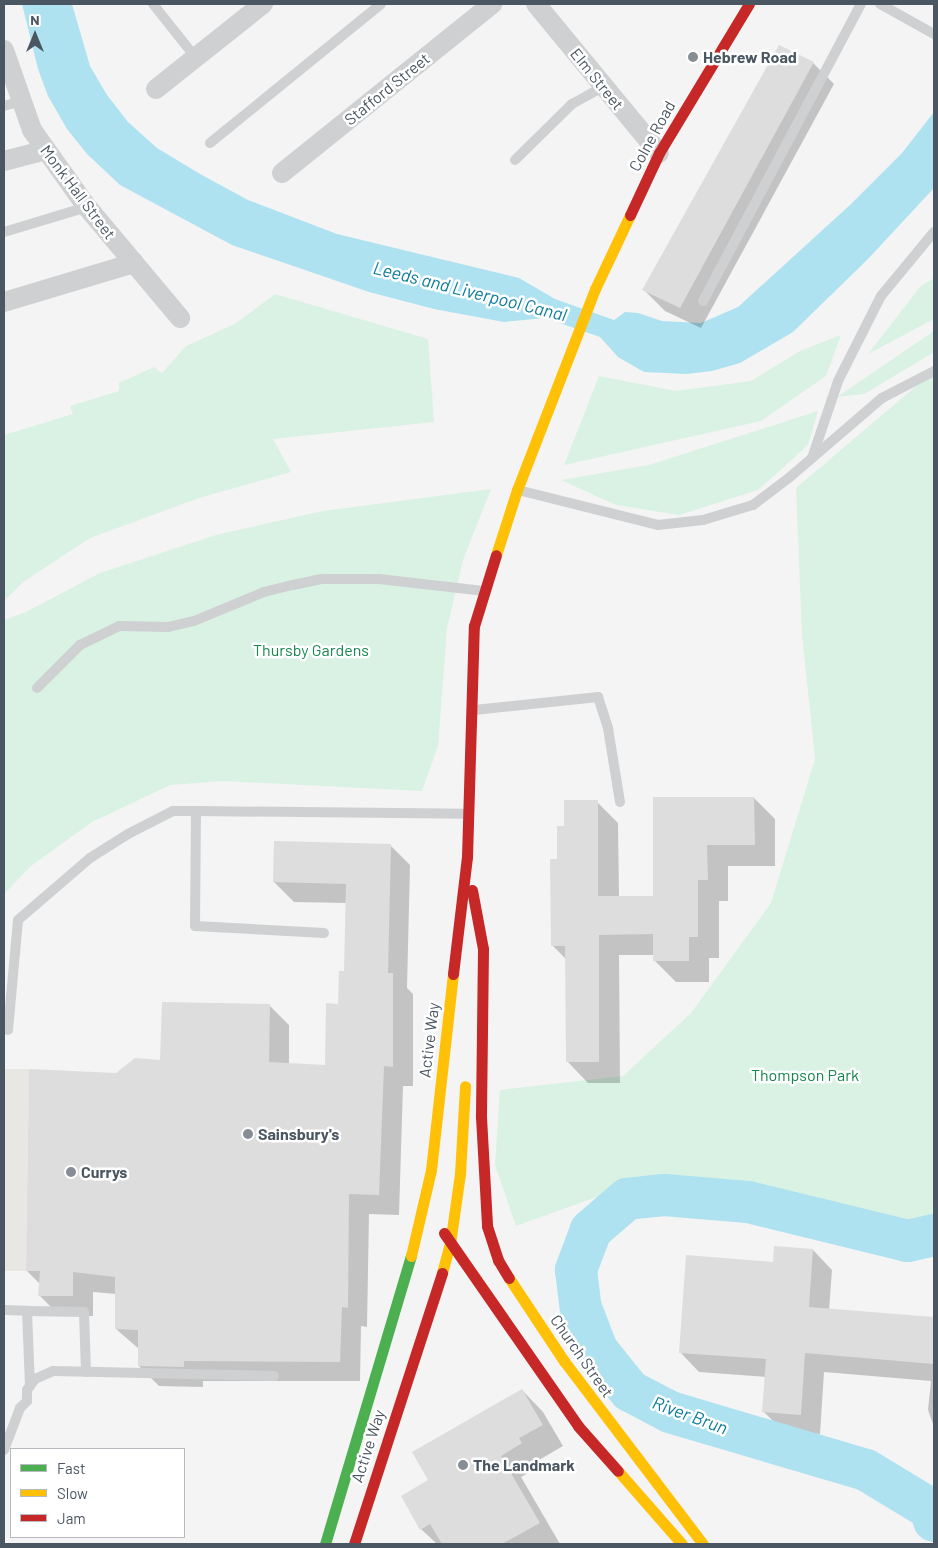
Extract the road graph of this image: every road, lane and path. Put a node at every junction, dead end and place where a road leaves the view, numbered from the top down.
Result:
1 (153, 4) edge
2 (263, 4) edge
3 (381, 4) edge
4 (492, 4) edge
5 (536, 4) edge
6 (749, 4) edge
7 (861, 4) edge
8 (880, 4) edge
9 (934, 34) edge
10 (4, 50) edge
11 (196, 58) junction
12 (603, 87) junction
13 (156, 89) dead end
14 (12, 103) edge
15 (210, 144) dead end
16 (46, 150) junction
17 (659, 152) junction
18 (515, 160) dead end
19 (4, 162) edge
20 (282, 173) dead end
21 (87, 207) junction
22 (4, 232) edge
23 (934, 232) edge
24 (134, 263) junction
25 (703, 301) dead end
26 (4, 302) edge
27 (180, 318) dead end
28 (934, 371) edge
29 (812, 459) junction
30 (517, 490) junction
31 (485, 591) junction
32 (37, 688) dead end
33 (470, 710) junction
34 (620, 802) dead end
35 (196, 812) junction
36 (468, 814) junction
37 (467, 856) junction
38 (474, 905) junction
39 (324, 933) dead end
40 (470, 1012) dead end
41 (8, 1030) dead end
42 (466, 1070) dead end
43 (428, 1192) junction
44 (450, 1244) junction
45 (437, 1249) dead end
46 (424, 1256) dead end
47 (498, 1260) junction
48 (407, 1273) junction
49 (4, 1310) edge
50 (27, 1310) junction
51 (86, 1372) junction
52 (274, 1376) dead end
53 (30, 1386) junction
54 (4, 1450) edge
55 (325, 1544) edge
56 (354, 1544) edge
57 (682, 1544) edge
58 (703, 1544) edge

1 - 11 lane
2 - 11 street
3 - 15 lane
4 - 20 street, Stafford Street
5 - 12 street, Elm Street
6 - 17 main road, Colne Road
7 - 25 lane
8 - 9 lane
10 - 14 street, Monk Hall Street
11 - 13 street
12 - 17 street, Elm Street
12 - 18 lane
14 - 16 street, Monk Hall Street
16 - 19 street
16 - 21 street, Monk Hall Street
17 - 30 main road, Colne Road
21 - 22 lane
21 - 24 street, Monk Hall Street
23 - 29 lane
24 - 26 street
24 - 27 street, Monk Hall Street
28 - 29 lane
29 - 30 lane
30 - 31 main road, Colne Road
31 - 32 lane
31 - 33 main road, Colne Road
33 - 34 lane
33 - 36 main road, Colne Road
35 - 36 lane
35 - 39 lane
35 - 41 lane
36 - 37 main road, Colne Road
37 - 38 main road
37 - 43 main road, Active Way
38 - 40 main road
38 - 47 main road, Church Street
42 - 44 main road, Active Way
43 - 44 main road
43 - 48 main road, Active Way
44 - 45 main road
44 - 47 main road
44 - 56 main road, Active Way
44 - 57 main road
46 - 48 main road, Active Way
47 - 58 main road, Church Street
48 - 55 main road, Active Way
49 - 50 lane
50 - 51 lane
50 - 53 lane
51 - 52 lane
51 - 53 lane
53 - 54 lane

